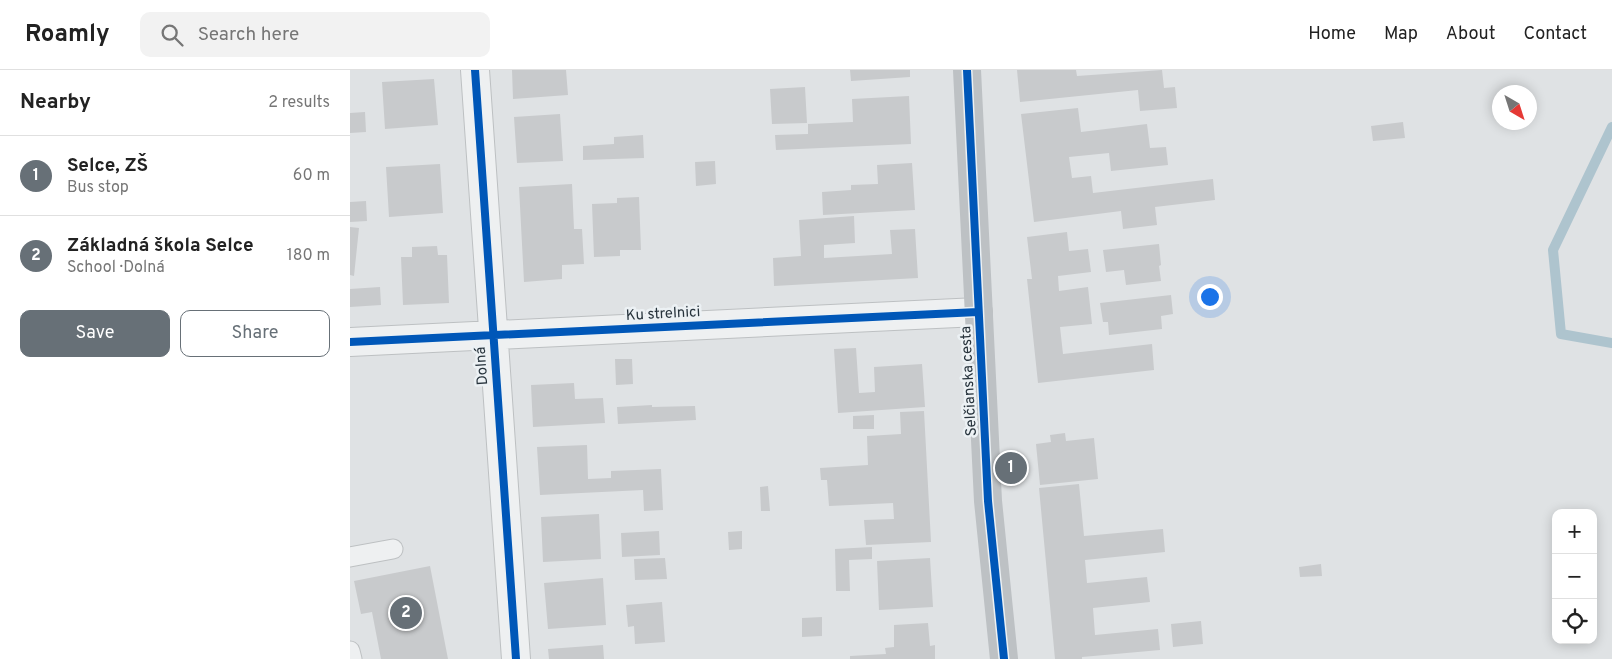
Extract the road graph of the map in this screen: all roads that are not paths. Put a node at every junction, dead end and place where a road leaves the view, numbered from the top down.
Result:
1 (475, 70) edge
2 (967, 70) edge
3 (978, 312) junction
4 (493, 335) junction
5 (350, 342) edge
6 (393, 549) dead end
7 (350, 557) edge
8 (350, 651) edge
9 (352, 659) edge
10 (516, 659) edge
11 (1004, 659) edge

1 - 4 street, Dolná
2 - 3 street, Selčianska cesta
3 - 4 street, Ku strelnici
3 - 11 street, Selčianska cesta
4 - 5 street, Ku strelnici
4 - 10 street, Dolná
6 - 7 lane
8 - 9 lane

